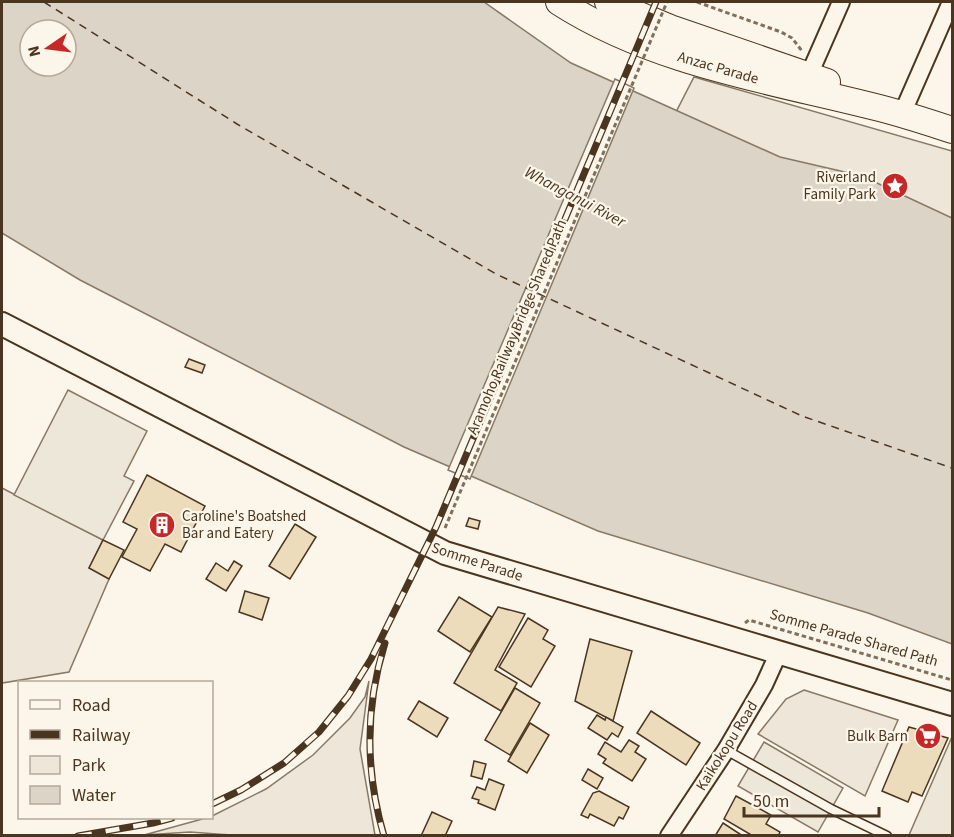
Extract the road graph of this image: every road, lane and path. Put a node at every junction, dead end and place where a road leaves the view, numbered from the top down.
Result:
1 (559, 2) edge
2 (667, 2) edge
3 (697, 2) edge
4 (841, 2) edge
5 (951, 2) edge
6 (612, 3) edge
7 (809, 75) junction
8 (894, 112) junction
9 (952, 130) edge
10 (2, 324) edge
11 (445, 528) dead end
12 (748, 620) dead end
13 (778, 652) junction
14 (952, 680) edge
15 (952, 704) edge
16 (726, 750) junction
17 (669, 836) edge
18 (887, 836) edge

1 - 8 main road, Anzac Parade
2 - 11 path, Aramoho Railway Bridge Shared Path, bridge
3 - 7 path
4 - 7 street
5 - 8 street
6 - 7 main road, Anzac Parade
7 - 8 main road, Anzac Parade
8 - 9 main road, Anzac Parade
10 - 13 main road, Somme Parade
12 - 14 path, Somme Parade Shared Path
13 - 15 main road, Somme Parade
13 - 16 street, Kaikokopu Road
16 - 17 street, Kaikokopu Road
16 - 18 lane

